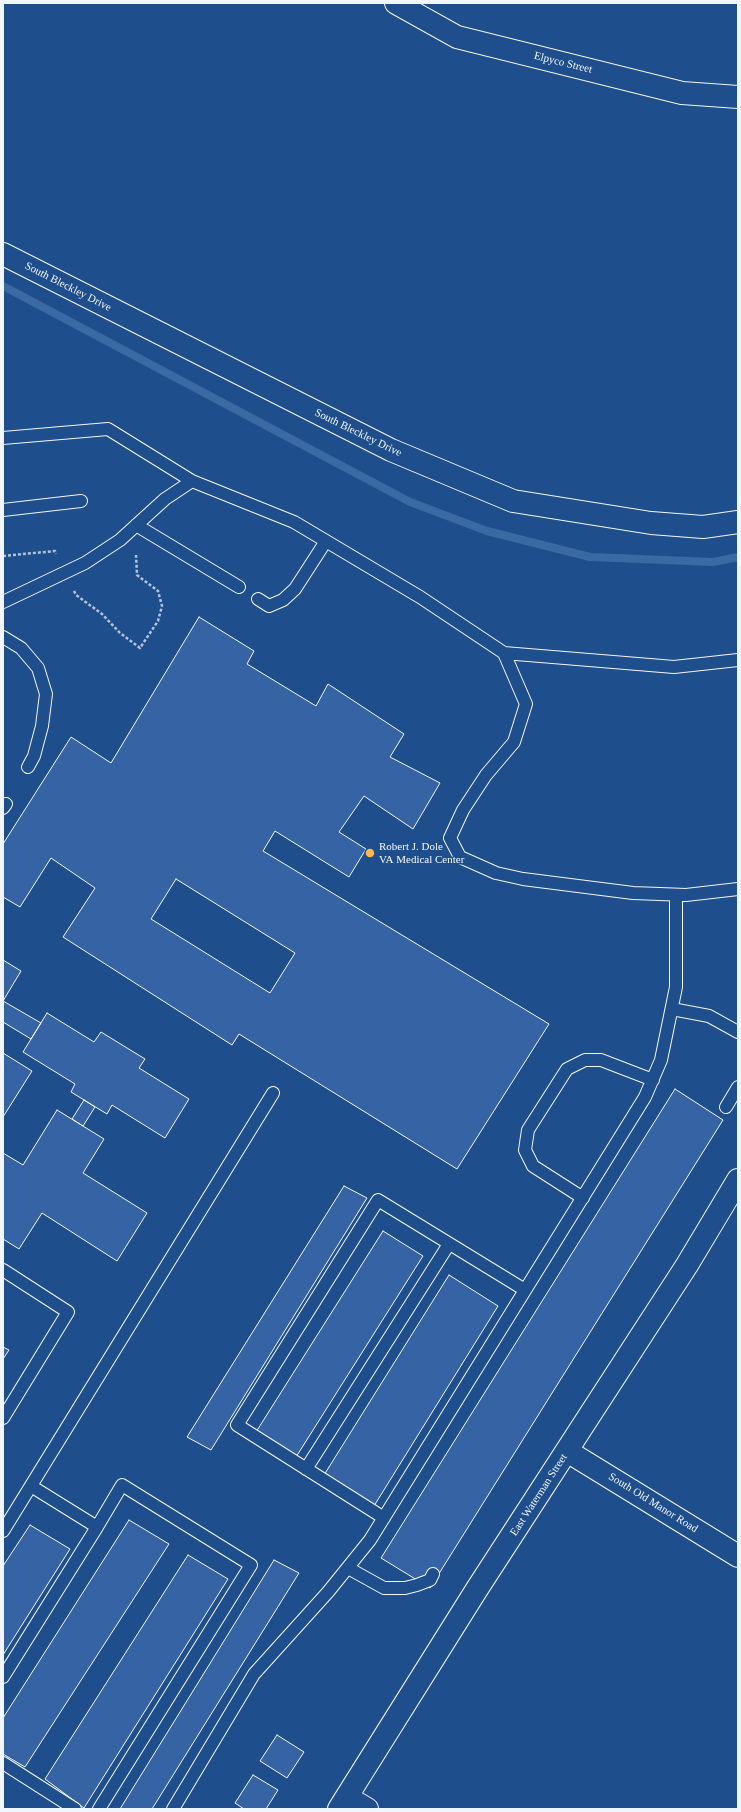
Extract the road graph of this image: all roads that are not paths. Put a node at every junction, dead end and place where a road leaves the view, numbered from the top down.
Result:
1 (396, 3) edge
2 (738, 97) edge
3 (3, 254) edge
4 (3, 438) edge
5 (192, 481) junction
6 (80, 501) dead end
7 (3, 510) edge
8 (738, 522) edge
9 (136, 525) junction
10 (326, 541) junction
11 (239, 587) dead end
12 (258, 599) dead end
13 (3, 602) edge
14 (3, 637) edge
15 (504, 653) junction
16 (738, 660) edge
17 (28, 767) dead end
18 (738, 889) edge
19 (676, 895) junction
20 (672, 1009) junction
21 (738, 1032) edge
22 (652, 1080) junction
23 (738, 1087) edge
24 (273, 1093) dead end
25 (726, 1107) dead end
26 (738, 1180) edge
27 (582, 1198) junction
28 (449, 1244) junction
29 (3, 1270) edge
30 (525, 1290) junction
31 (3, 1418) edge
32 (567, 1451) junction
33 (306, 1469) junction
34 (31, 1486) junction
35 (384, 1518) junction
36 (96, 1527) junction
37 (3, 1531) edge
38 (738, 1556) edge
39 (348, 1568) junction
40 (433, 1574) dead end
41 (3, 1677) edge
42 (3, 1763) edge
43 (343, 1803) edge
44 (75, 1809) edge
45 (99, 1809) edge
46 (173, 1809) edge
47 (367, 1809) edge

1 - 2 street, Elpyco Street
3 - 8 street, South Bleckley Drive
4 - 5 lane
5 - 9 lane
5 - 10 lane
6 - 7 lane
9 - 11 lane
9 - 13 lane
10 - 12 lane
10 - 15 lane
14 - 17 lane
15 - 16 lane
15 - 19 lane
18 - 19 lane
19 - 20 lane
20 - 21 lane
20 - 22 lane
22 - 27 lane
22 - 27 lane
23 - 25 lane
24 - 34 lane
26 - 32 street, East Waterman Street
27 - 30 lane
28 - 30 lane
28 - 33 lane
28 - 33 lane
29 - 31 lane
30 - 35 lane
32 - 38 street, South Old Manor Road
32 - 43 street, East Waterman Street
33 - 35 lane
34 - 36 lane
34 - 37 lane
35 - 39 lane
36 - 41 lane
36 - 45 lane
39 - 40 lane
39 - 46 lane
42 - 44 lane
43 - 47 street

